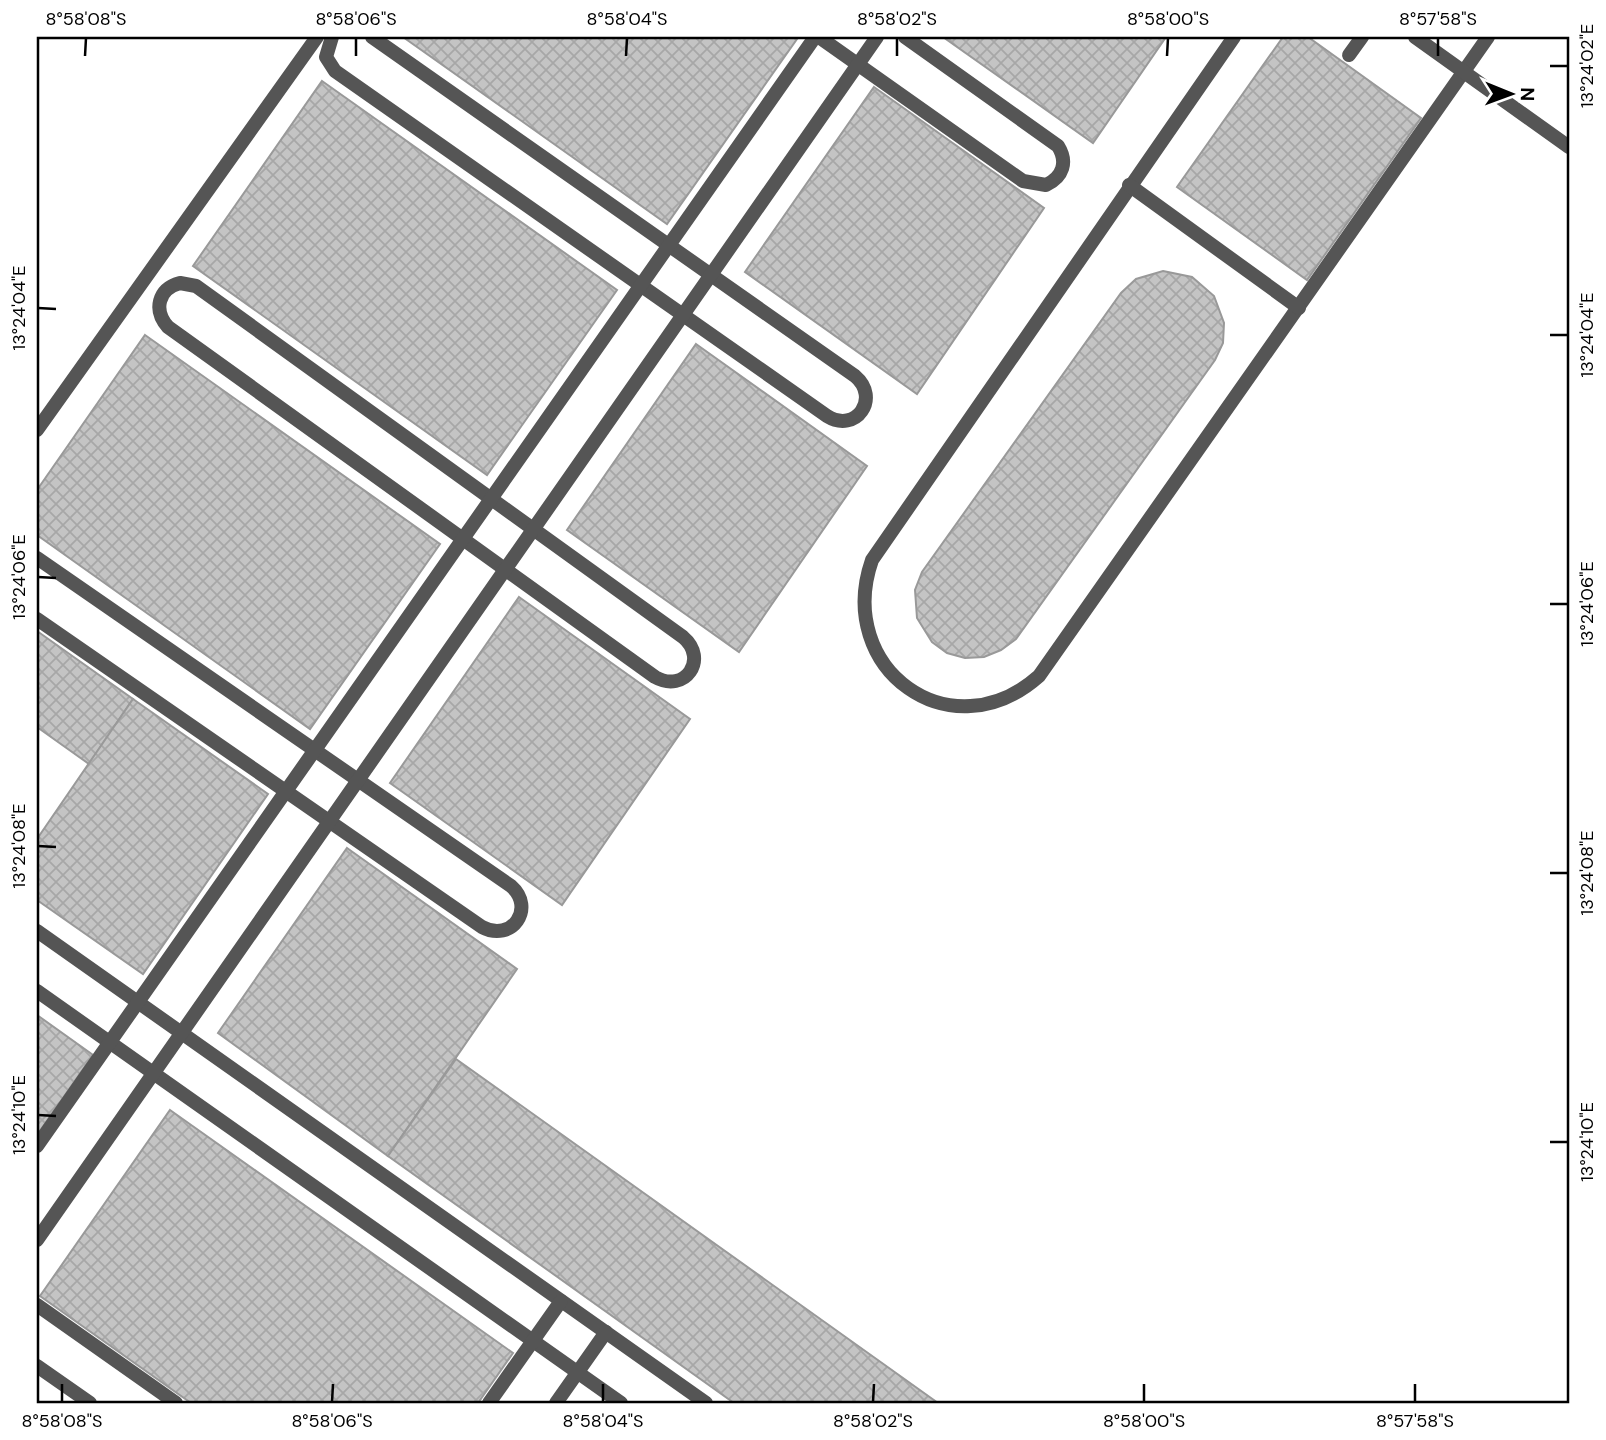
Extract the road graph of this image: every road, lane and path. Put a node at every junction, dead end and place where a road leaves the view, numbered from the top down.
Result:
1 (317, 37) edge
2 (331, 37) edge
3 (372, 37) edge
4 (817, 37) edge
5 (877, 37) edge
6 (905, 37) edge
7 (1234, 37) edge
8 (1362, 37) edge
9 (1415, 37) edge
10 (1488, 37) edge
11 (1349, 55) dead end
12 (858, 65) junction
13 (1464, 72) junction
14 (1569, 147) edge
15 (1129, 186) junction
16 (669, 245) junction
17 (711, 275) junction
18 (640, 285) junction
19 (1299, 307) junction
20 (683, 316) junction
21 (37, 430) edge
22 (491, 498) junction
23 (534, 529) junction
24 (463, 539) junction
25 (37, 558) edge
26 (505, 570) junction
27 (37, 619) edge
28 (314, 750) junction
29 (358, 780) junction
30 (286, 791) junction
31 (330, 821) junction
32 (37, 931) edge
33 (37, 991) edge
34 (138, 1002) junction
35 (182, 1033) junction
36 (109, 1042) junction
37 (153, 1074) junction
38 (37, 1146) edge
39 (37, 1240) edge
40 (561, 1301) junction
41 (37, 1305) edge
42 (606, 1332) junction
43 (532, 1341) junction
44 (37, 1366) edge
45 (578, 1373) junction
46 (90, 1403) edge
47 (176, 1403) edge
48 (489, 1403) edge
49 (556, 1403) edge
50 (621, 1403) edge
51 (706, 1403) edge

1 - 21 lane
2 - 18 lane
3 - 16 lane
4 - 12 lane
4 - 16 lane
5 - 12 lane
6 - 12 lane
7 - 15 lane
8 - 11 lane
9 - 13 lane
10 - 13 lane
12 - 17 lane
13 - 14 lane
13 - 19 lane
15 - 19 lane
15 - 19 lane
16 - 17 lane
16 - 18 lane
17 - 20 lane
17 - 20 lane
18 - 20 lane
18 - 22 lane
20 - 23 lane
22 - 23 lane
22 - 24 lane
22 - 24 lane
23 - 26 lane
23 - 26 lane
24 - 26 lane
24 - 28 lane
25 - 28 lane
26 - 29 lane
27 - 30 lane
28 - 29 lane
28 - 30 lane
29 - 31 lane
29 - 31 lane
30 - 31 lane
30 - 34 lane
31 - 35 lane
32 - 34 lane
33 - 36 lane
34 - 35 lane
34 - 36 lane
35 - 37 lane
35 - 40 lane
36 - 37 lane
36 - 38 lane
37 - 39 lane
37 - 43 lane
40 - 42 lane
40 - 43 lane
41 - 47 lane
42 - 45 lane
42 - 51 lane
43 - 45 lane
43 - 48 lane
44 - 46 lane
45 - 49 lane
45 - 50 lane

